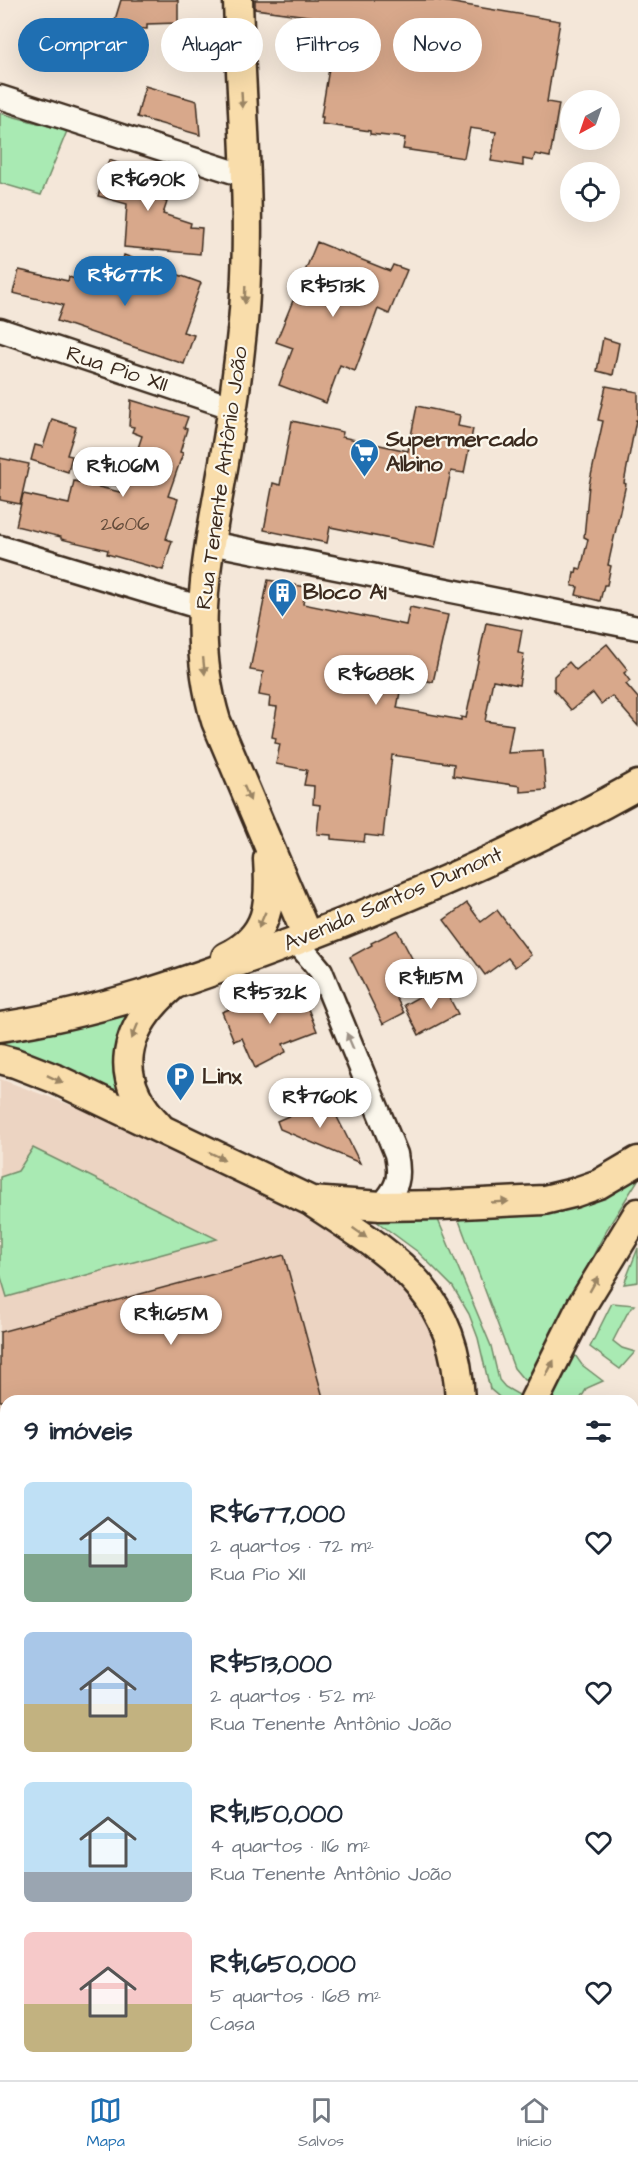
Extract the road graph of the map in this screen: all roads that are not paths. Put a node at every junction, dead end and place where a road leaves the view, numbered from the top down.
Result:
1 (238, 0) edge
2 (0, 97) edge
3 (246, 176) junction
4 (0, 330) edge
5 (234, 408) junction
6 (210, 543) junction
7 (0, 547) edge
8 (202, 608) junction
9 (638, 628) edge
10 (638, 785) edge
11 (267, 842) junction
12 (302, 938) junction
13 (172, 987) junction
14 (96, 1009) junction
15 (0, 1027) edge
16 (0, 1059) edge
17 (164, 1131) junction
18 (638, 1161) edge
19 (311, 1201) junction
20 (381, 1206) junction
21 (638, 1213) edge
22 (459, 1388) edge
23 (537, 1395) edge

1 -> 3 main road, Rua Tenente Antônio João
2 - 3 street
3 -> 5 main road, Rua Tenente Antônio João
4 - 5 street, Rua Pio XII
5 - 6 main road, Rua Tenente Antônio João
6 - 8 main road, Rua Tenente Antônio João
6 - 9 street
7 - 8 street
8 -> 11 main road, Rua Tenente Antônio João
10 - 12 main road, Avenida Santos Dumont
11 - 12 main road, Rua Tenente Antônio João
11 -> 14 main road
12 - 13 main road, Avenida Santos Dumont
20 -> 12 street, Rua Tenente Antônio João
13 - 14 main road, Avenida Santos Dumont
13 -> 17 main road
14 - 15 main road, Avenida Santos Dumont
16 -> 17 main road
17 -> 19 main road
20 -> 18 main road
19 - 20 main road
19 -> 22 main road
23 -> 21 main road

